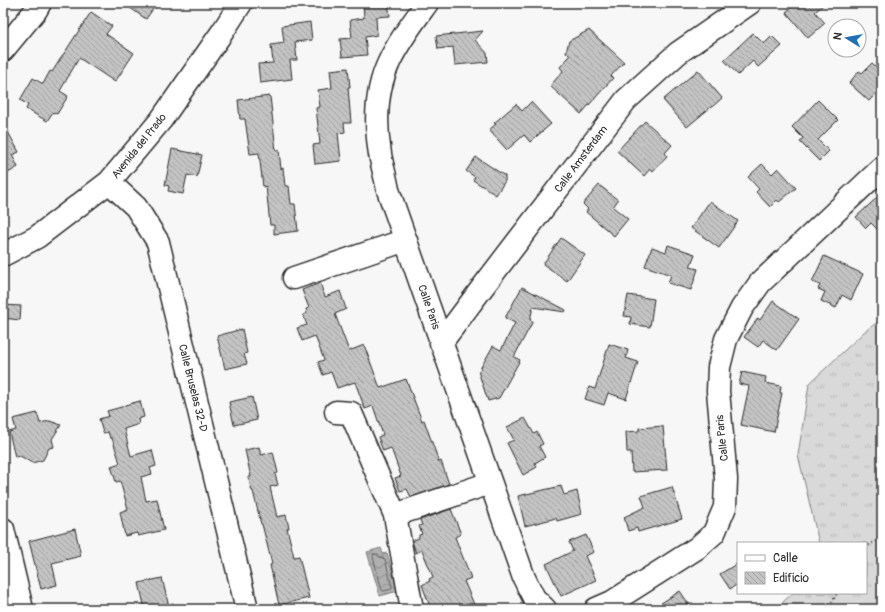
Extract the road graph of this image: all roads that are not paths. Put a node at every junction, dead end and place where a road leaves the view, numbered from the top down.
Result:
1 (40, 3) edge
2 (241, 3) edge
3 (427, 3) edge
4 (750, 3) edge
5 (3, 50) edge
6 (882, 168) edge
7 (109, 182) junction
8 (406, 240) junction
9 (3, 255) edge
10 (294, 278) dead end
11 (441, 343) junction
12 (336, 412) dead end
13 (490, 483) junction
14 (395, 516) junction
15 (3, 529) edge
16 (22, 609) edge
17 (247, 609) edge
18 (412, 609) edge
19 (546, 609) edge
20 (596, 609) edge

1 - 5 street
2 - 7 street, Avenida del Prado
3 - 8 street, Calle Paris
4 - 11 street, Calle Amsterdam
6 - 20 street, Calle Paris
7 - 9 street, Avenida del Prado
7 - 17 street, Calle Bruselas 32-D
8 - 10 street
8 - 11 street, Calle Paris
11 - 13 street, Calle Paris
12 - 14 street
13 - 14 street
13 - 19 street, Calle Paris
14 - 18 street
15 - 16 street

